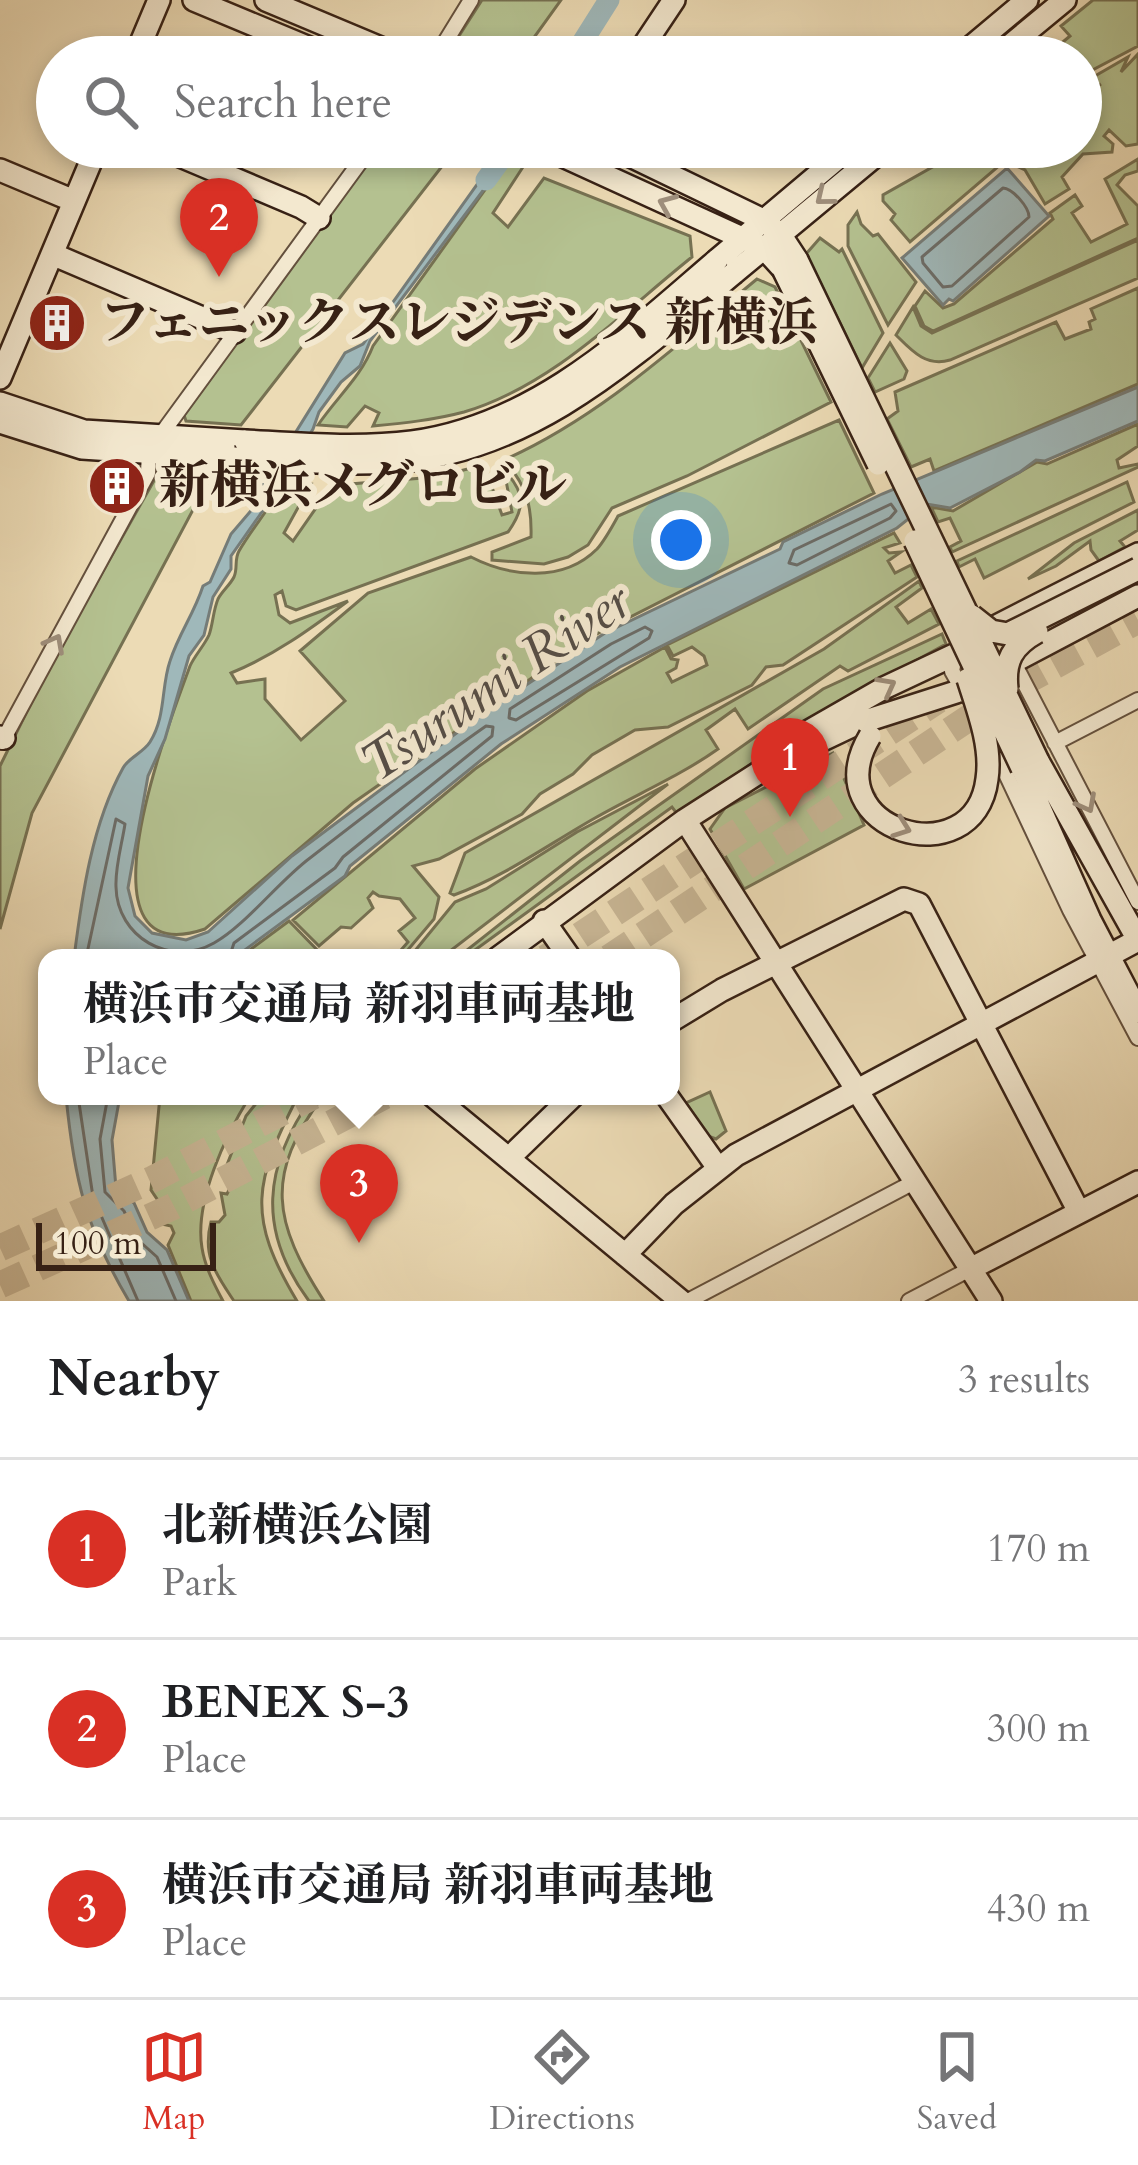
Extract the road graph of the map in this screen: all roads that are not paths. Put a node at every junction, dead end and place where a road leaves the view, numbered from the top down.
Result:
1 (159, 0) edge
2 (194, 0) edge
3 (266, 0) edge
4 (472, 0) edge
5 (674, 0) edge
6 (1028, 0) edge
7 (1065, 0) edge
8 (144, 36) edge
9 (281, 36) edge
10 (351, 36) edge
11 (449, 36) edge
12 (650, 36) edge
13 (984, 36) edge
14 (1021, 36) edge
15 (88, 168) edge
16 (210, 168) edge
17 (356, 168) edge
18 (596, 168) edge
19 (649, 168) edge
20 (830, 168) edge
21 (857, 168) edge
22 (0, 170) edge
23 (74, 201) junction
24 (319, 218) junction
25 (763, 235) junction
26 (52, 254) junction
27 (235, 332) junction
28 (0, 378) edge
29 (0, 404) edge
30 (0, 422) edge
31 (154, 444) junction
32 (1138, 554) edge
33 (1138, 569) edge
34 (1138, 579) edge
35 (1138, 596) edge
36 (957, 610) junction
37 (956, 652) junction
38 (1014, 663) junction
39 (962, 690) junction
40 (1009, 700) junction
41 (1138, 700) edge
42 (914, 706) junction
43 (1, 741) edge
44 (1055, 743) junction
45 (1030, 765) junction
46 (685, 820) junction
47 (1138, 902) edge
48 (544, 921) junction
49 (1083, 934) junction
50 (1138, 940) edge
51 (509, 949) edge
52 (564, 949) edge
53 (1103, 959) junction
54 (775, 966) junction
55 (1054, 986) junction
56 (1138, 1012) edge
57 (680, 1016) edge
58 (981, 1024) junction
59 (1138, 1038) edge
60 (854, 1092) junction
61 (444, 1105) edge
62 (564, 1105) edge
63 (673, 1105) edge
64 (509, 1158) junction
65 (718, 1168) junction
66 (914, 1182) junction
67 (1138, 1182) edge
68 (1079, 1212) junction
69 (625, 1255) junction
70 (970, 1269) junction
71 (684, 1301) edge
72 (909, 1301) edge
73 (991, 1301) edge

1 - 8 street
2 - 9 street
3 - 10 street
4 - 11 street
5 - 12 street
6 - 13 street
7 - 14 street
15 - 23 street
16 - 24 street
17 - 24 street
25 -> 18 street
19 - 25 street
20 - 25 street
21 -> 25 street
22 - 23 street
23 - 26 street
24 - 27 street
25 - 31 street, bridge
25 - 36 street, bridge
26 - 27 street
26 - 28 street
27 - 31 street
29 - 31 street
30 - 31 street
43 -> 31 street
32 - 37 street
33 - 36 street, bridge
34 - 40 street, bridge
35 - 38 street
36 - 40 street, bridge
42 -> 36 street, bridge
36 - 45 street, bridge
37 - 39 street
46 -> 37 street
38 - 39 street
38 - 44 street
39 - 42 street
39 - 49 street
40 - 45 street, bridge
41 - 44 street
42 - 46 street
44 -> 47 street
45 - 50 street
45 - 53 street
46 - 48 street
46 - 54 street
48 - 51 street
48 - 52 street
49 - 53 street
49 - 55 street
50 - 53 street
53 - 55 street
53 - 56 street
53 - 59 street
54 - 57 street
54 - 58 street
54 - 60 street
55 - 58 street
58 - 60 street
58 - 68 street
60 - 65 street
60 - 66 street
61 - 64 street
62 - 64 street
63 - 65 street
64 - 69 street
65 - 69 street
66 - 70 street
66 - 71 street
67 - 68 street
68 - 70 street
69 - 71 street
70 - 72 street
70 - 73 street

